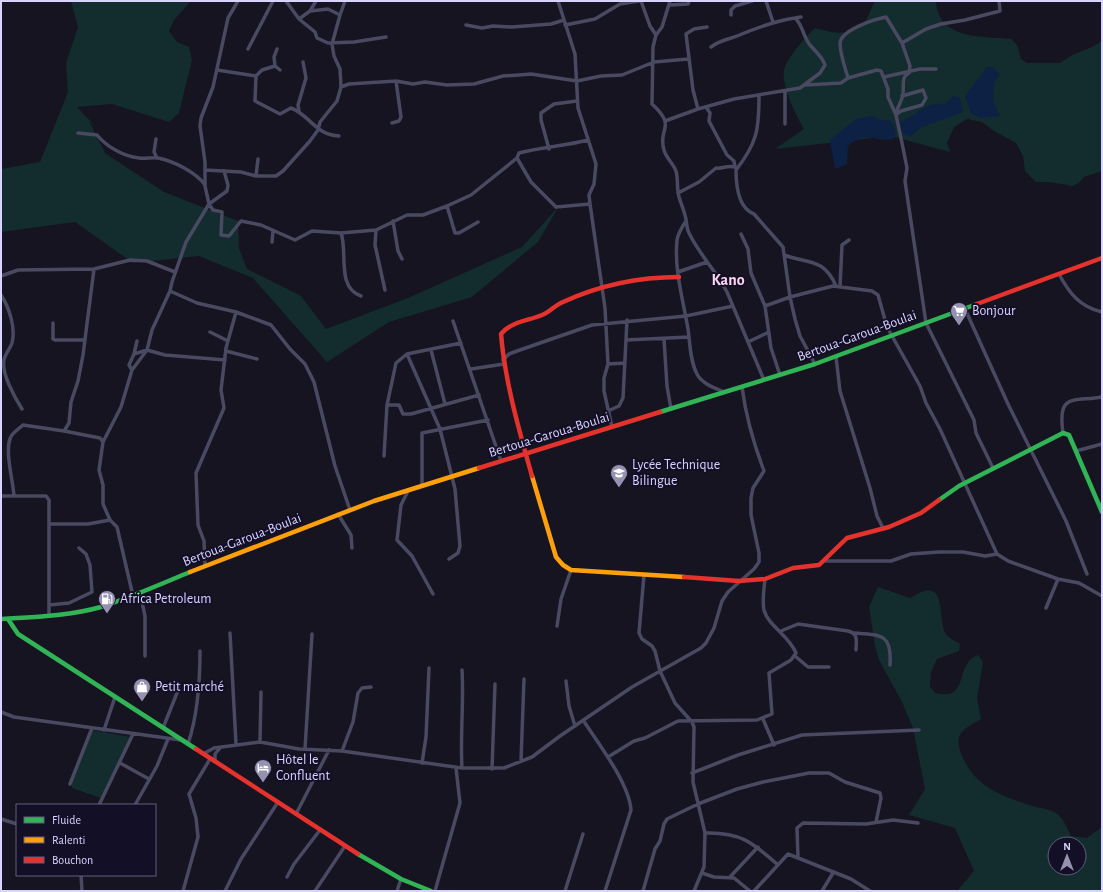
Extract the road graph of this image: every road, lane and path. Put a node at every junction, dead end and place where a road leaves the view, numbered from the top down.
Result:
1 (238, 1) edge
2 (273, 1) edge
3 (286, 1) edge
4 (316, 1) edge
5 (345, 1) edge
6 (558, 1) edge
7 (640, 1) edge
8 (689, 1) edge
9 (752, 1) edge
10 (766, 1) edge
11 (999, 1) edge
12 (670, 3) edge
13 (310, 11) junction
14 (340, 15) junction
15 (731, 15) dead end
16 (801, 17) dead end
17 (794, 18) junction
18 (299, 19) junction
19 (564, 20) junction
20 (773, 22) junction
21 (466, 25) dead end
22 (566, 25) junction
23 (707, 27) dead end
24 (656, 35) junction
25 (386, 37) dead end
26 (902, 43) junction
27 (332, 44) junction
28 (711, 47) dead end
29 (278, 49) dead end
30 (248, 50) dead end
31 (688, 59) junction
32 (303, 62) dead end
33 (654, 62) junction
34 (275, 66) junction
35 (936, 69) dead end
36 (217, 70) junction
37 (280, 70) dead end
38 (909, 73) junction
39 (256, 76) junction
40 (884, 77) junction
41 (848, 78) junction
42 (396, 81) junction
43 (577, 81) junction
44 (806, 85) junction
45 (340, 87) junction
46 (785, 92) junction
47 (759, 96) junction
48 (902, 96) junction
49 (577, 101) junction
50 (706, 107) junction
51 (698, 109) junction
52 (299, 111) junction
53 (896, 115) junction
54 (665, 121) junction
55 (392, 122) dead end
56 (785, 124) dead end
57 (318, 130) junction
58 (78, 133) dead end
59 (339, 136) dead end
60 (156, 139) dead end
61 (588, 140) junction
62 (549, 148) junction
63 (157, 158) junction
64 (517, 158) junction
65 (258, 159) dead end
66 (205, 170) junction
67 (224, 171) junction
68 (256, 176) junction
69 (205, 186) junction
70 (678, 193) junction
71 (209, 204) junction
72 (590, 204) junction
73 (447, 206) junction
74 (393, 221) junction
75 (686, 221) junction
76 (478, 222) dead end
77 (376, 230) junction
78 (273, 231) junction
79 (341, 233) junction
80 (741, 234) dead end
81 (849, 240) dead end
82 (272, 242) dead end
83 (784, 254) junction
84 (1102, 258) edge
85 (402, 259) dead end
86 (707, 262) junction
87 (94, 269) junction
88 (175, 272) junction
89 (1059, 274) junction
90 (678, 275) junction
91 (1, 276) edge
92 (603, 286) junction
93 (838, 286) junction
94 (385, 290) dead end
95 (170, 291) junction
96 (1, 295) edge
97 (361, 296) dead end
98 (790, 297) junction
99 (733, 306) junction
100 (765, 306) junction
101 (965, 309) junction
102 (236, 312) junction
103 (1102, 312) edge
104 (686, 316) junction
105 (627, 320) junction
106 (453, 321) dead end
107 (605, 322) junction
108 (53, 323) dead end
109 (926, 323) junction
110 (210, 332) dead end
111 (769, 332) junction
112 (893, 336) junction
113 (689, 337) junction
114 (85, 339) junction
115 (664, 339) junction
116 (626, 340) junction
117 (137, 341) dead end
118 (228, 341) junction
119 (748, 342) junction
120 (460, 343) junction
121 (147, 350) junction
122 (431, 350) junction
123 (226, 351) junction
124 (134, 354) junction
125 (408, 354) junction
126 (836, 356) junction
127 (257, 359) dead end
128 (225, 360) junction
129 (504, 362) junction
130 (625, 363) junction
131 (608, 364) junction
132 (815, 364) junction
133 (471, 369) junction
134 (132, 370) junction
135 (780, 375) junction
136 (764, 380) junction
137 (742, 387) junction
138 (725, 392) junction
139 (479, 395) junction
140 (1102, 397) edge
141 (446, 404) junction
142 (387, 405) junction
143 (432, 408) junction
144 (22, 409) dead end
145 (671, 409) junction
146 (608, 411) junction
147 (488, 420) junction
148 (612, 427) junction
149 (440, 429) junction
150 (64, 431) junction
151 (1063, 433) junction
152 (103, 442) junction
153 (1102, 444) edge
154 (1031, 449) junction
155 (1076, 452) junction
156 (527, 454) junction
157 (384, 456) dead end
158 (501, 461) junction
159 (993, 468) junction
160 (452, 477) junction
161 (965, 483) junction
162 (422, 486) junction
163 (409, 490) junction
164 (1, 496) edge
165 (14, 496) junction
166 (350, 510) junction
167 (1102, 512) edge
168 (338, 514) junction
169 (110, 520) junction
170 (49, 524) junction
171 (883, 528) junction
172 (79, 548) dead end
173 (352, 548) dead end
174 (997, 554) junction
175 (450, 559) dead end
176 (825, 561) junction
177 (205, 565) junction
178 (571, 570) junction
179 (1088, 574) dead end
180 (644, 575) junction
181 (765, 579) junction
182 (1058, 579) junction
183 (739, 581) junction
184 (140, 593) junction
185 (433, 594) dead end
186 (133, 596) junction
187 (1102, 596) edge
188 (49, 605) junction
189 (1046, 608) dead end
190 (49, 616) junction
191 (1, 619) edge
192 (8, 619) junction
193 (557, 626) dead end
194 (781, 631) junction
195 (230, 633) dead end
196 (854, 633) junction
197 (312, 634) dead end
198 (856, 650) dead end
199 (200, 651) dead end
200 (146, 656) dead end
201 (794, 656) junction
202 (890, 665) dead end
203 (829, 667) dead end
204 (429, 668) dead end
205 (462, 670) dead end
206 (660, 671) junction
207 (524, 679) dead end
208 (566, 681) dead end
209 (494, 684) dead end
210 (371, 687) dead end
211 (180, 688) dead end
212 (261, 692) dead end
213 (115, 697) junction
214 (1, 712) edge
215 (763, 719) junction
216 (583, 720) junction
217 (692, 722) junction
218 (575, 726) junction
219 (92, 728) junction
220 (163, 728) junction
221 (104, 730) junction
222 (919, 730) dead end
223 (133, 734) junction
224 (168, 738) junction
225 (182, 740) junction
226 (260, 742) junction
227 (188, 744) junction
228 (236, 744) junction
229 (774, 745) junction
230 (221, 748) junction
231 (305, 749) junction
232 (329, 750) junction
233 (342, 752) junction
234 (203, 754) junction
235 (608, 757) junction
236 (210, 759) junction
237 (521, 761) junction
238 (215, 762) junction
239 (120, 763) junction
240 (422, 763) junction
241 (456, 768) junction
242 (462, 768) junction
243 (492, 769) junction
244 (692, 773) junction
245 (149, 779) junction
246 (70, 784) dead end
247 (278, 802) junction
248 (100, 804) edge
249 (136, 804) edge
250 (698, 804) junction
251 (296, 814) junction
252 (1, 819) edge
253 (876, 822) junction
254 (918, 823) dead end
255 (16, 824) edge
256 (320, 830) junction
257 (705, 833) junction
258 (583, 834) dead end
259 (345, 846) junction
260 (758, 847) junction
261 (798, 858) junction
262 (777, 864) junction
263 (833, 872) junction
264 (702, 873) junction
265 (81, 876) edge
266 (287, 877) dead end
267 (730, 877) junction
268 (401, 879) junction
269 (428, 890) edge
270 (82, 891) edge
271 (183, 891) edge
272 (225, 891) edge
273 (315, 891) edge
274 (396, 891) edge
275 (435, 891) edge
276 (565, 891) edge
277 (605, 891) edge
278 (643, 891) edge
279 (694, 891) edge
280 (750, 891) edge
281 (754, 891) edge
282 (822, 891) edge
283 (870, 891) edge

1 - 36 street
2 - 30 street
3 - 18 street
4 - 13 street
5 - 14 street
6 - 19 street
7 - 22 street
7 - 24 street
8 - 12 street
9 - 15 street
10 - 20 street
11 - 26 street
12 - 24 street
13 - 14 street
13 - 18 street
14 - 27 street
16 - 17 street
17 - 20 street
17 - 44 street
18 - 27 street
19 - 21 street
19 - 22 street
20 - 28 street
22 - 43 street
23 - 31 street
24 - 33 street
25 - 27 street
26 - 38 street
26 - 41 street
27 - 45 street
29 - 34 street
31 - 33 street
31 - 51 street
32 - 52 street
33 - 43 street
33 - 54 street
34 - 37 street
34 - 39 street
35 - 38 street
36 - 39 street
36 - 66 street
38 - 40 street
38 - 48 street
39 - 52 street
40 - 41 street
40 - 53 street
41 - 44 street
42 - 43 street
42 - 45 street
42 - 55 street
43 - 49 street
44 - 46 street
45 - 57 street
46 - 47 street
46 - 56 street
47 - 50 street
47 - 83 street
48 - 53 street
48 - 53 street
49 - 61 street
49 - 62 street
50 - 51 street
50 - 70 street
51 - 54 street
52 - 57 street
53 - 109 street
54 - 70 street
57 - 59 street
57 - 68 street
58 - 63 street
60 - 63 street
61 - 62 street
61 - 72 street
62 - 64 street
63 - 69 street
64 - 72 street
64 - 73 street
65 - 68 street
66 - 67 street
66 - 69 street
67 - 68 street
67 - 71 street
69 - 71 street
70 - 75 street
71 - 78 street
71 - 88 street
72 - 92 street
73 - 74 street
73 - 76 street
74 - 77 street
74 - 85 street
75 - 86 street
75 - 90 street
77 - 79 street
77 - 94 street
78 - 79 street
78 - 82 street
79 - 97 street
80 - 100 street
81 - 93 street
83 - 93 street
83 - 98 street
84 - 89 main road, Bertoua-Garoua-Boulai
86 - 90 street
86 - 99 street
87 - 88 street
87 - 91 street
87 - 114 street
88 - 95 street
89 - 101 main road, Bertoua-Garoua-Boulai
89 - 103 street
90 - 92 main road
90 - 104 street
92 - 107 street
92 - 129 main road
93 - 98 street
93 - 112 street
95 - 102 street
95 - 121 street
96 - 144 street
98 - 100 street
98 - 132 street
99 - 104 street
99 - 119 street
100 - 111 street
101 - 109 main road, Bertoua-Garoua-Boulai
101 - 154 street
102 - 118 street
102 - 166 street
104 - 105 street
104 - 113 street
105 - 107 street
105 - 116 street
106 - 120 street
107 - 129 street
107 - 131 street
108 - 114 street
109 - 112 main road, Bertoua-Garoua-Boulai
109 - 159 street
110 - 118 street
111 - 119 street
111 - 135 street
112 - 126 main road, Bertoua-Garoua-Boulai
112 - 161 street
113 - 115 street
113 - 138 street
114 - 150 street
115 - 116 street
115 - 145 street
116 - 130 street
117 - 124 street
118 - 123 street
119 - 136 street
120 - 122 street
120 - 133 street
121 - 124 street
121 - 128 street
121 - 134 street
122 - 125 street
122 - 141 street
123 - 127 street
123 - 128 street
124 - 134 street
125 - 142 street
125 - 143 street
126 - 132 main road, Bertoua-Garoua-Boulai
126 - 171 street
128 - 177 street
129 - 133 street
129 - 156 main road
130 - 131 street
130 - 146 street
131 - 146 street
132 - 135 main road, Bertoua-Garoua-Boulai
133 - 139 street
134 - 152 street
135 - 136 main road, Bertoua-Garoua-Boulai
136 - 137 main road, Bertoua-Garoua-Boulai
137 - 138 main road, Bertoua-Garoua-Boulai
137 - 183 street
138 - 145 main road, Bertoua-Garoua-Boulai
139 - 141 street
139 - 147 street
140 - 151 street
141 - 143 street
142 - 143 street
142 - 157 street
143 - 149 street
145 - 148 main road, Bertoua-Garoua-Boulai
146 - 148 street
147 - 149 street
147 - 158 street
148 - 156 main road, Bertoua-Garoua-Boulai
149 - 160 street
149 - 162 street
150 - 152 street
150 - 165 street
151 - 154 main road
151 - 155 main road
152 - 169 street
153 - 155 street
154 - 159 main road
154 - 179 street
155 - 167 main road
156 - 158 main road, Bertoua-Garoua-Boulai
156 - 178 main road
158 - 160 main road, Bertoua-Garoua-Boulai
159 - 161 main road
160 - 162 main road, Bertoua-Garoua-Boulai
160 - 175 street
161 - 171 main road
161 - 174 street
162 - 163 main road, Bertoua-Garoua-Boulai
163 - 166 main road, Bertoua-Garoua-Boulai
163 - 185 street
164 - 165 street
165 - 170 street
166 - 168 main road, Bertoua-Garoua-Boulai
168 - 173 street
168 - 177 main road, Bertoua-Garoua-Boulai
169 - 170 street
169 - 186 street
170 - 188 street
171 - 176 main road
172 - 188 street
174 - 176 street
174 - 182 street
176 - 181 main road
177 - 184 main road, Bertoua-Garoua-Boulai
178 - 180 main road
178 - 193 street
180 - 183 main road
180 - 206 street
181 - 183 main road
181 - 194 street
182 - 187 street
182 - 189 street
183 - 206 street
184 - 186 main road, Bertoua-Garoua-Boulai
184 - 200 street
186 - 190 main road, Bertoua-Garoua-Boulai
188 - 190 street
190 - 192 main road, Bertoua-Garoua-Boulai
191 - 192 main road, Bertoua-Garoua-Boulai
192 - 213 main road
194 - 196 street
194 - 201 street
195 - 228 street
196 - 198 street
196 - 202 street
197 - 231 street
199 - 227 street
201 - 203 street
201 - 215 street
204 - 240 street
205 - 242 street
206 - 216 street
206 - 217 street
207 - 237 street
208 - 218 street
209 - 243 street
210 - 233 street
211 - 220 street
212 - 226 street
213 - 220 main road
213 - 221 street
214 - 219 street
215 - 217 street
215 - 229 street
216 - 218 street
216 - 235 street
217 - 235 street
217 - 244 street
218 - 237 street
219 - 221 street
219 - 246 street
220 - 225 main road
221 - 223 street
222 - 229 street
223 - 224 street
223 - 239 street
224 - 225 street
224 - 245 street
225 - 227 main road
226 - 228 street
226 - 231 street
227 - 234 main road
228 - 230 street
229 - 244 street
230 - 234 street
230 - 238 street
231 - 232 street
232 - 233 street
232 - 251 street
233 - 240 street
234 - 236 main road
235 - 277 street
236 - 238 main road
236 - 271 street
237 - 243 street
238 - 247 main road
239 - 245 street
239 - 248 street
240 - 241 street
241 - 242 street
241 - 275 street
242 - 243 street
244 - 250 street
245 - 249 street
247 - 251 main road
247 - 272 street
250 - 253 street
250 - 257 street
250 - 278 street
251 - 256 main road
252 - 255 street
253 - 254 street
253 - 261 street
256 - 259 main road
256 - 266 street
257 - 260 street
257 - 264 street
258 - 276 street
259 - 268 main road
259 - 273 street
260 - 262 street
260 - 267 street
261 - 262 street
261 - 263 street
262 - 281 street
263 - 282 street
263 - 283 street
264 - 267 street
264 - 279 street
265 - 270 street
267 - 280 street
268 - 269 main road
268 - 274 street

